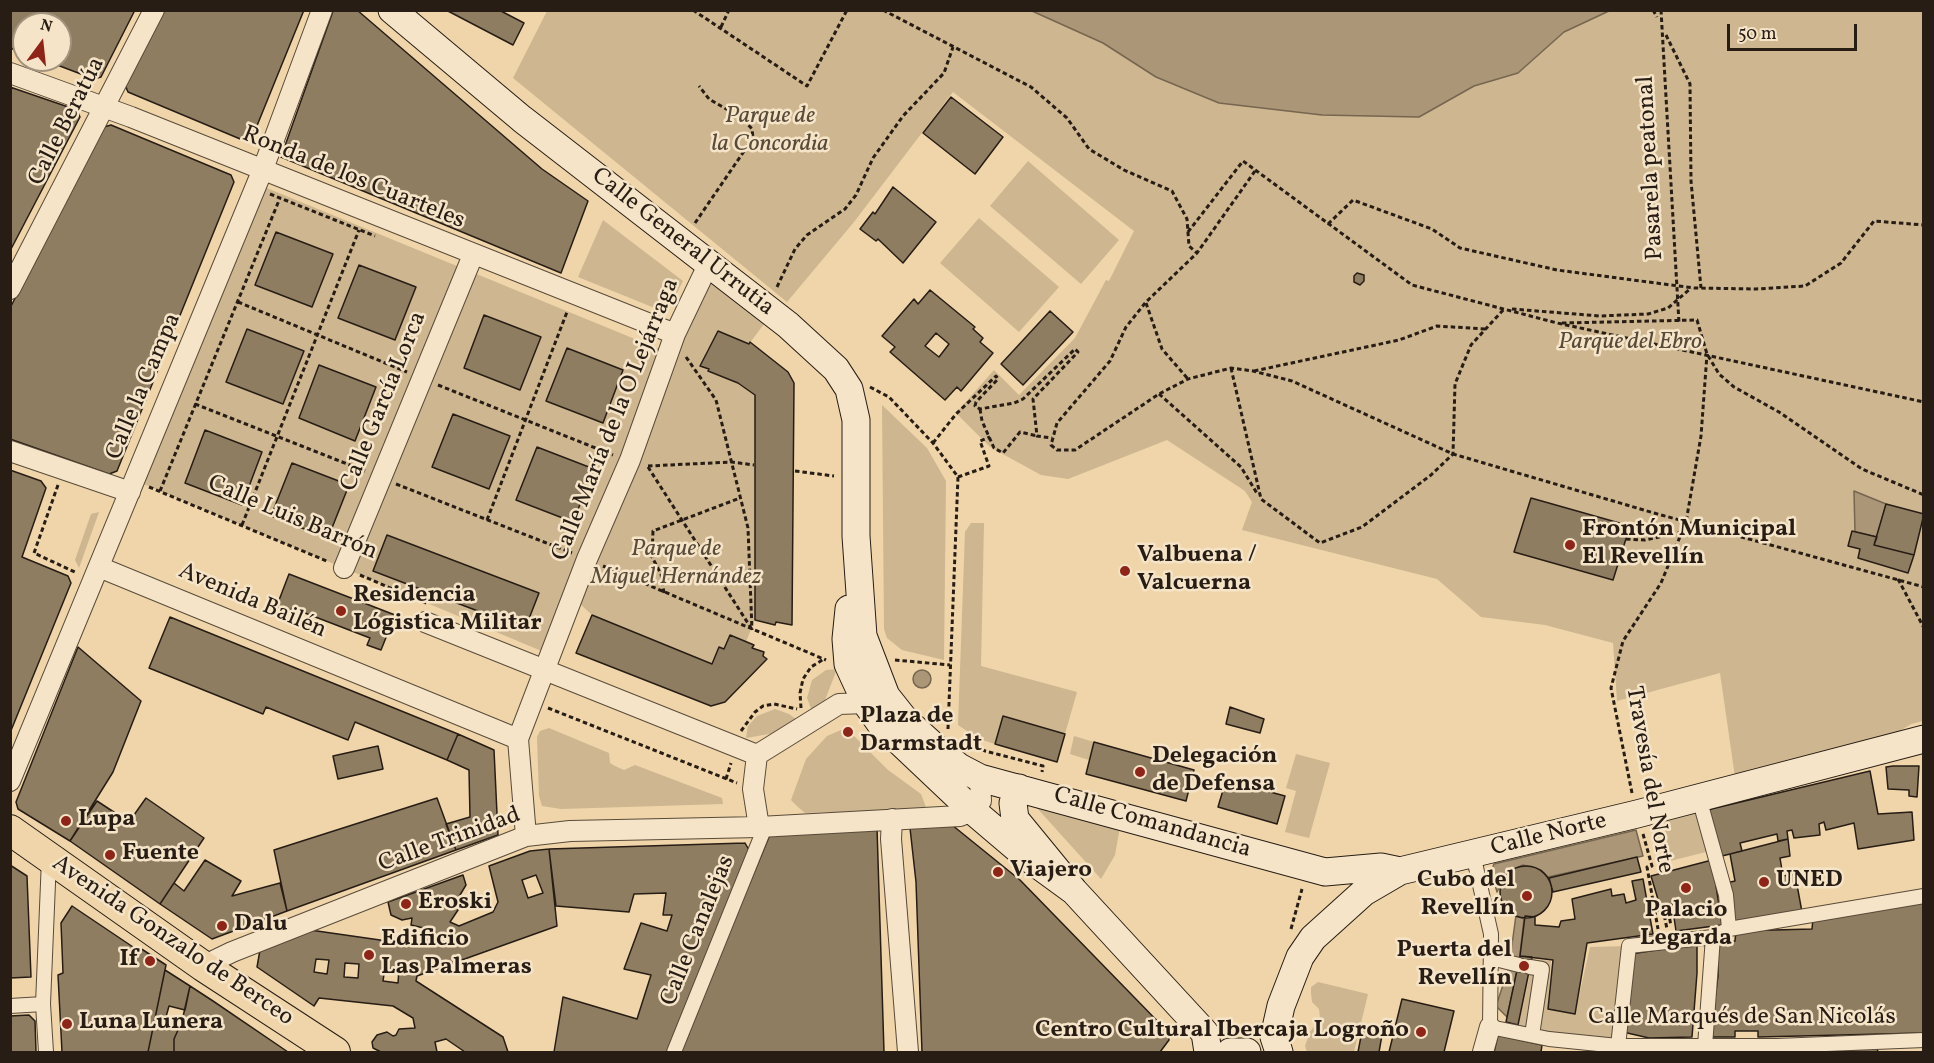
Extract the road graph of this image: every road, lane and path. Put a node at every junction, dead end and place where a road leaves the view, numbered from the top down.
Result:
1 (154, 10) edge
2 (322, 10) edge
3 (392, 10) edge
4 (693, 10) edge
5 (729, 10) edge
6 (848, 10) edge
7 (883, 10) edge
8 (1653, 10) edge
9 (1661, 10) edge
10 (1657, 17) dead end
11 (721, 27) junction
12 (1666, 35) dead end
13 (953, 46) junction
14 (10, 73) edge
15 (699, 86) dead end
16 (104, 106) junction
17 (263, 169) junction
18 (1255, 171) junction
19 (288, 180) junction
20 (695, 223) dead end
21 (1328, 224) junction
22 (1923, 225) edge
23 (359, 230) dead end
24 (1188, 232) junction
25 (1197, 253) junction
26 (473, 255) junction
27 (708, 265) junction
28 (1691, 288) junction
29 (1701, 288) junction
30 (10, 289) edge
31 (1146, 302) junction
32 (765, 307) junction
33 (1505, 308) junction
34 (567, 312) dead end
35 (1557, 323) junction
36 (1678, 323) junction
37 (1486, 329) junction
38 (672, 344) junction
39 (1707, 354) junction
40 (1232, 368) junction
41 (836, 369) junction
42 (1253, 371) junction
43 (1188, 379) junction
44 (1160, 394) junction
45 (1923, 402) edge
46 (980, 409) junction
47 (1037, 436) junction
48 (990, 437) junction
49 (1052, 438) junction
50 (933, 443) junction
51 (10, 451) edge
52 (1453, 454) junction
53 (732, 462) junction
54 (639, 463) junction
55 (754, 465) dead end
56 (64, 469) junction
57 (795, 471) dead end
58 (958, 477) junction
59 (854, 480) junction
60 (132, 486) junction
61 (160, 491) junction
62 (1923, 495) edge
63 (740, 498) junction
64 (1261, 499) junction
65 (487, 520) dead end
66 (683, 520) junction
67 (1686, 522) junction
68 (242, 525) junction
69 (1682, 532) junction
70 (1626, 539) dead end
71 (587, 559) junction
72 (99, 567) junction
73 (344, 568) junction
74 (1898, 578) junction
75 (1923, 587) edge
76 (90, 589) junction
77 (664, 593) junction
78 (428, 614) joint
79 (1923, 628) edge
80 (752, 630) junction
81 (950, 665) junction
82 (546, 670) junction
83 (858, 674) junction
84 (533, 702) junction
85 (839, 704) junction
86 (948, 732) dead end
87 (957, 737) dead end
88 (518, 739) junction
89 (1923, 739) edge
90 (737, 747) junction
91 (757, 755) junction
92 (980, 778) junction
93 (726, 779) junction
94 (1030, 781) junction
95 (10, 782) edge
96 (753, 789) junction
97 (1698, 798) junction
98 (973, 811) junction
99 (1637, 814) junction
100 (892, 819) junction
101 (762, 827) junction
102 (10, 830) edge
103 (526, 836) junction
104 (1473, 854) junction
105 (49, 859) junction
106 (1400, 871) junction
107 (1325, 872) junction
108 (1074, 891) junction
109 (1923, 896) edge
110 (1667, 904) dead end
111 (1343, 911) junction
112 (1655, 911) junction
113 (1729, 929) junction
114 (1713, 937) junction
115 (1660, 942) junction
116 (1491, 958) junction
117 (203, 966) junction
118 (13, 1004) edge
119 (43, 1004) junction
120 (1490, 1027) junction
121 (1532, 1035) junction
122 (1923, 1040) edge
123 (1206, 1043) edge
124 (1618, 1046) junction
125 (1705, 1046) junction
126 (1777, 1049) edge
127 (46, 1053) edge
128 (335, 1053) edge
129 (674, 1053) edge
130 (908, 1053) edge
131 (1230, 1053) edge
132 (1247, 1053) edge
133 (1279, 1053) edge
134 (1483, 1053) edge

1 - 16 street, Calle Beratúa
2 - 17 street, Calle la Campa
3 - 27 main road, Calle General Urrutia
4 - 11 path
5 - 11 path
6 - 11 path
7 - 13 path
8 - 10 path
9 - 36 path, Pasarela peatonal, bridge
12 - 29 path
13 - 24 path
13 - 32 path
14 - 16 street, Ronda de los Cuarteles
15 - 20 path
16 - 17 street, Ronda de los Cuarteles
16 - 30 street, Calle Beratúa
17 - 19 street, Ronda de los Cuarteles
17 - 60 street, Calle la Campa
18 - 21 path
18 - 24 path
18 - 25 path
19 - 26 street, Ronda de los Cuarteles
19 - 61 path
21 - 28 path
21 - 33 path
22 - 29 path
23 - 68 path
24 - 25 path
25 - 31 path
26 - 38 street, Ronda de los Cuarteles
26 - 73 street, Calle García Lorca
27 - 32 main road, Calle General Urrutia
27 - 38 street, Calle María de la O Lejárraga
28 - 29 path
28 - 33 path
31 - 43 path
31 - 49 path
32 - 41 main road, Calle General Urrutia
33 - 35 path
33 - 37 path
34 - 65 path
35 - 36 path
35 - 39 path
36 - 39 path
37 - 42 path
37 - 52 path
38 - 53 path
38 - 54 street, Calle María de la O Lejárraga
39 - 45 path
39 - 62 path
39 - 67 path, Travesía del Norte
40 - 42 path
40 - 43 path
40 - 64 path
41 - 50 path
41 - 59 main road, Calle General Urrutia
42 - 52 path
43 - 44 path
44 - 49 path
44 - 64 path
46 - 47 path
46 - 48 path
46 - 50 path
47 - 48 path
47 - 49 path
48 - 58 path
50 - 58 path
51 - 56 street
52 - 64 path
52 - 67 path
53 - 54 path
53 - 55 path
53 - 63 path
54 - 66 path
54 - 71 street, Calle María de la O Lejárraga
56 - 60 street
56 - 76 path
57 - 59 path
58 - 81 path
59 - 83 main road, Calle General Urrutia
60 - 61 path, Calle Luis Barrón
60 - 72 street, Calle la Campa
61 - 68 path, Calle Luis Barrón
63 - 66 path
63 - 80 path
66 - 77 path
66 - 80 path
67 - 69 path, Travesía del Norte
67 - 74 path
68 - 73 path, Calle Luis Barrón
69 - 70 path
69 - 99 path, Travesía del Norte
71 - 77 path
71 - 82 street, Calle María de la O Lejárraga
72 - 76 street, Calle la Campa
72 - 88 street, Avenida Bailén
73 - 78 path, Calle Luis Barrón
74 - 75 path
74 - 79 path
76 - 95 street, Calle la Campa
77 - 80 path
78 - 82 street
80 - 83 path
81 - 83 path
81 - 86 path
82 - 84 street, Calle María de la O Lejárraga
82 - 90 street
83 - 85 street
83 - 85 street
83 - 90 path
83 - 92 main road
83 - 98 main road
84 - 88 street, Calle María de la O Lejárraga
84 - 93 path
85 - 91 street
87 - 94 path
88 - 103 street, Calle María de la O Lejárraga
89 - 97 main road, Calle Norte
90 - 91 street
90 - 93 path
91 - 96 street
92 - 94 main road, Calle Comandancia
92 - 98 street
93 - 96 path
94 - 107 main road, Calle Comandancia
94 - 108 main road
96 - 101 street
97 - 99 main road, Calle Norte
97 - 113 street
98 - 100 street, Calle Trinidad
98 - 108 main road
99 - 104 main road, Calle Norte
99 - 112 path, Travesía del Norte
100 - 101 street, Calle Trinidad
100 - 130 street
101 - 103 street, Calle Trinidad
101 - 129 street, Calle Canalejas
102 - 105 main road, Avenida Gonzalo de Berceo
103 - 117 street, Calle Trinidad
104 - 106 main road, Calle Norte
104 - 116 street
105 - 117 main road, Avenida Gonzalo de Berceo
105 - 119 street
106 - 107 main road, Calle Comandancia
106 - 111 main road, Calle Norte
107 - 111 main road
108 - 123 main road
109 - 113 street
110 - 112 path
111 - 133 main road, Calle Norte
112 - 115 path, Travesía del Norte
113 - 114 street
114 - 115 street
114 - 125 street
115 - 124 street
116 - 120 street
116 - 121 street
117 - 128 main road, Avenida Gonzalo de Berceo
118 - 119 street
119 - 127 street
120 - 121 street, Calle Marqués de San Nicolás
120 - 134 street
121 - 124 street, Calle Marqués de San Nicolás
122 - 126 street, Calle Marqués de San Nicolás
124 - 125 street, Calle Marqués de San Nicolás
125 - 126 street, Calle Marqués de San Nicolás
131 - 132 main road

